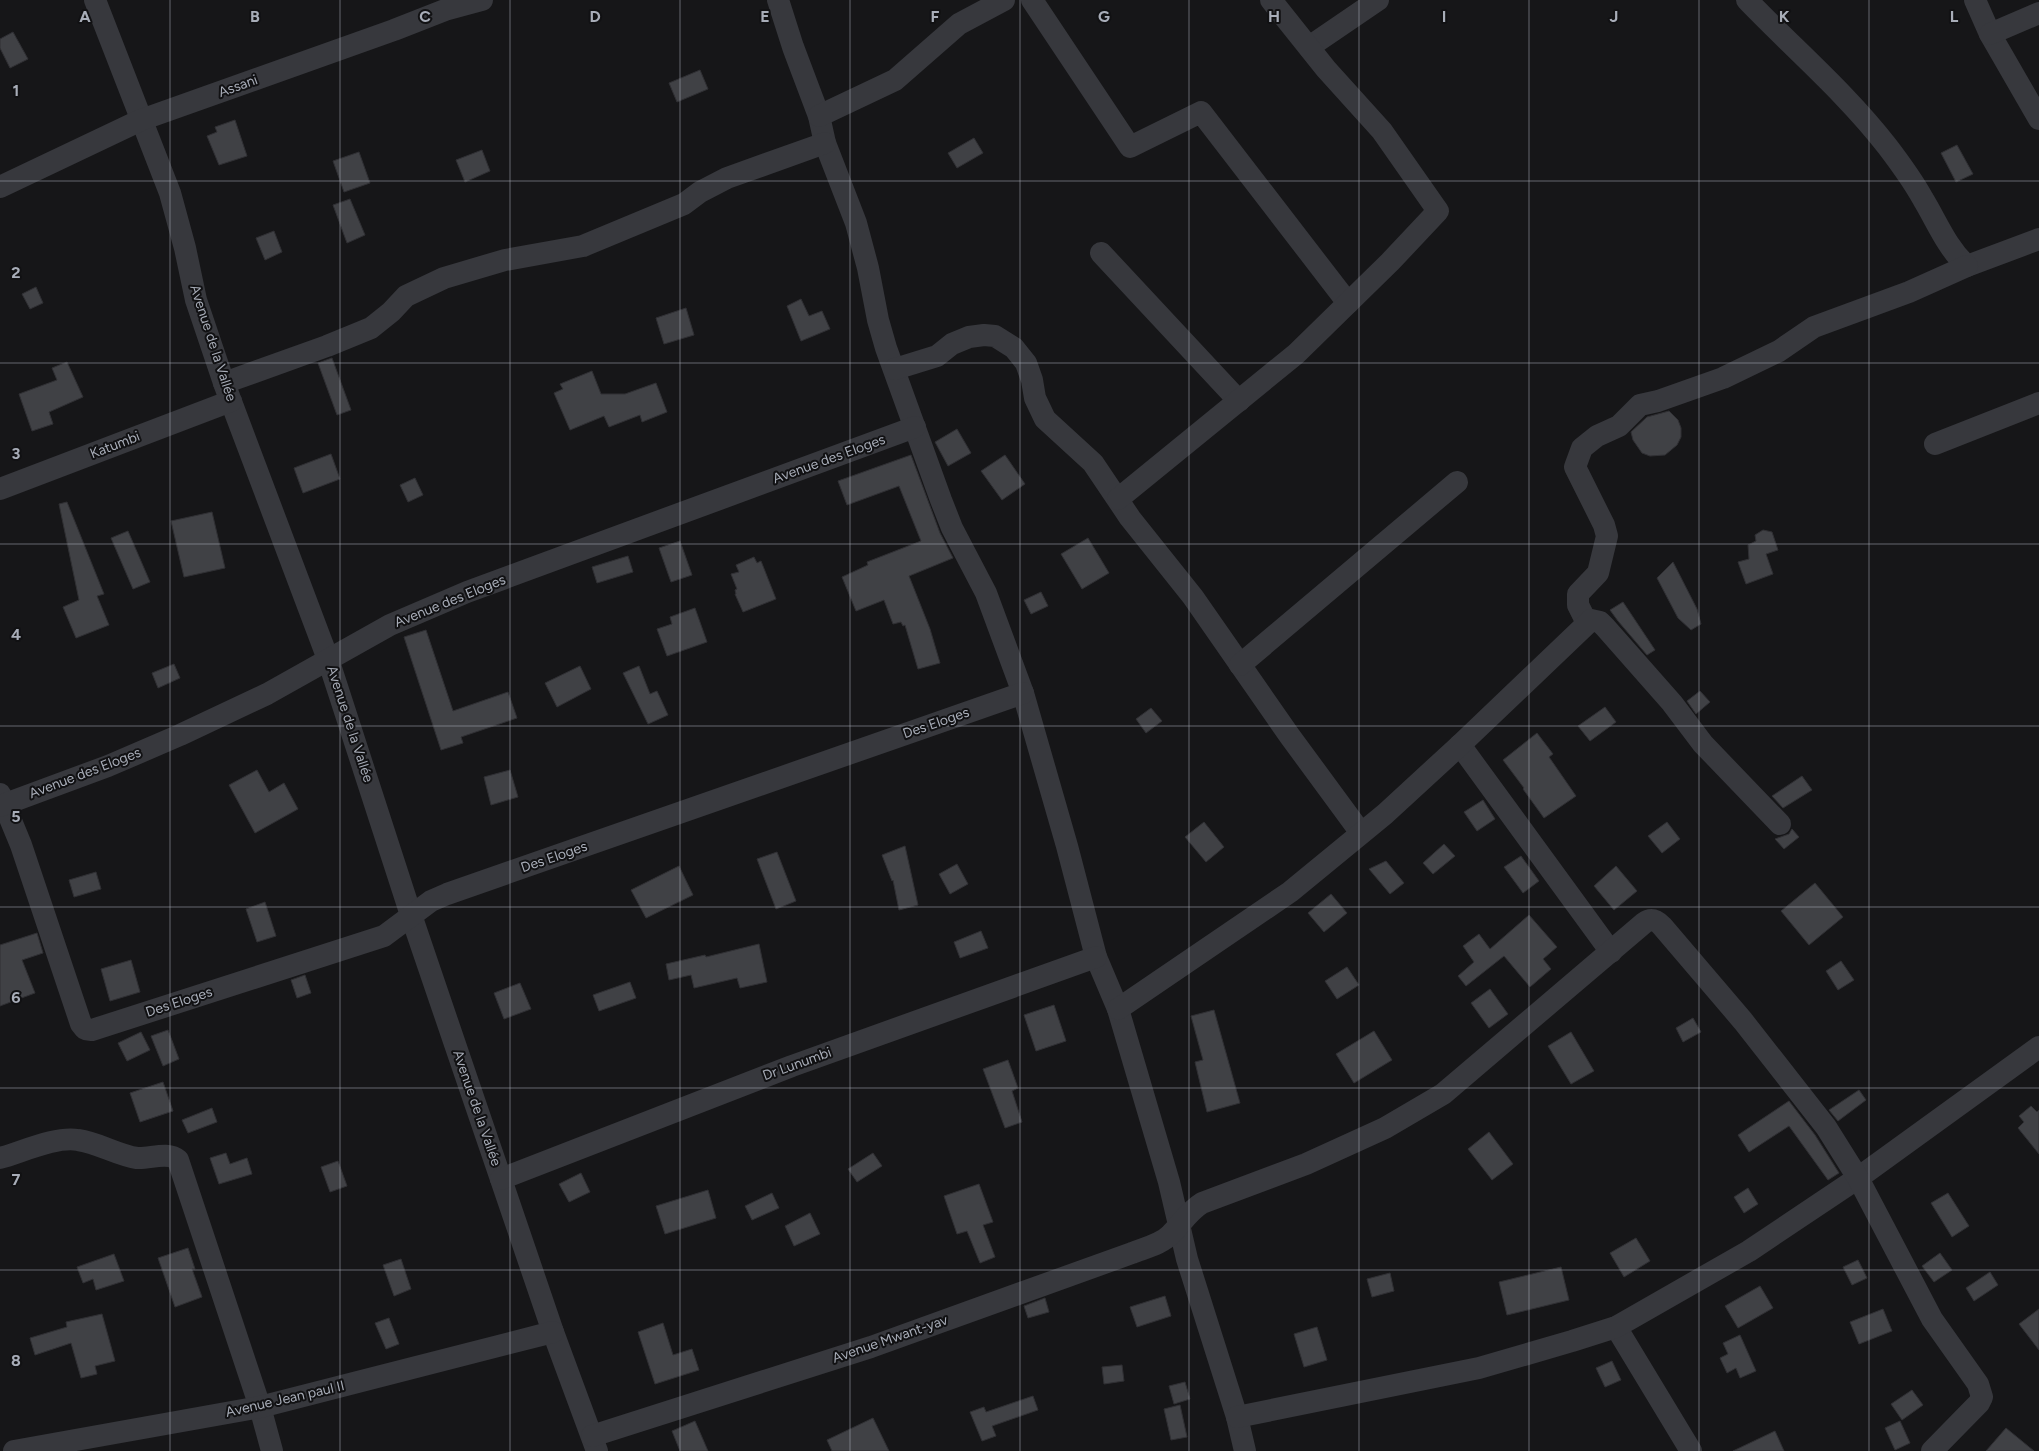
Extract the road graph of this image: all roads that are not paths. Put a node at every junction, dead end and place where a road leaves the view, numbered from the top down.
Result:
1 (95, 0) edge
2 (482, 0) edge
3 (778, 0) edge
4 (1004, 0) edge
5 (1032, 0) edge
6 (1271, 0) edge
7 (1378, 0) edge
8 (1747, 0) edge
9 (1974, 0) edge
10 (2039, 13) edge
11 (1990, 34) junction
12 (1309, 47) junction
13 (819, 116) junction
14 (2039, 119) edge
15 (141, 120) junction
16 (825, 143) junction
17 (0, 187) edge
18 (2039, 239) edge
19 (1101, 253) dead end
20 (1967, 266) junction
21 (1348, 303) junction
22 (895, 369) junction
23 (227, 392) junction
24 (1239, 400) junction
25 (2039, 403) edge
26 (915, 428) junction
27 (1935, 444) dead end
28 (1457, 482) dead end
29 (0, 489) edge
30 (1118, 499) junction
31 (1587, 623) junction
32 (328, 659) junction
33 (1240, 665) junction
34 (1023, 693) junction
35 (1460, 745) junction
36 (1, 802) edge
37 (1780, 824) dead end
38 (1361, 833) junction
39 (411, 915) junction
40 (1611, 952) junction
41 (1096, 957) junction
42 (1118, 1009) junction
43 (2039, 1047) edge
44 (0, 1158) edge
45 (1858, 1178) junction
46 (501, 1179) junction
47 (1178, 1224) junction
48 (1616, 1327) junction
49 (554, 1332) junction
50 (260, 1407) junction
51 (1237, 1417) junction
52 (595, 1443) edge
53 (14, 1451) edge
54 (272, 1451) edge
55 (1245, 1451) edge
56 (1691, 1451) edge
57 (1932, 1451) edge

1 - 15 street, Avenue de la Vallée
2 - 15 street, Assani
3 - 13 street
4 - 13 street
5 - 21 street
6 - 12 street
7 - 12 street
8 - 20 street
9 - 11 street
10 - 11 street
11 - 14 street
12 - 21 street
13 - 16 street
15 - 17 street, Assani
15 - 23 street, Avenue de la Vallée
16 - 22 street
16 - 23 street, Katumbi
18 - 20 street
19 - 24 street
20 - 31 street
21 - 24 street
22 - 26 street
22 - 30 street
23 - 29 street, Katumbi
23 - 32 street, Avenue de la Vallée
24 - 30 street
25 - 27 street
26 - 32 street, Avenue des Eloges
26 - 34 street
28 - 33 street
30 - 33 street
31 - 35 street
31 - 37 street
32 - 36 street, Avenue des Eloges
32 - 39 street, Avenue de la Vallée
33 - 38 street
34 - 39 street, Des Eloges
34 - 41 street
35 - 38 street
35 - 40 street
36 - 39 street, Des Eloges
38 - 42 street
39 - 46 street, Avenue de la Vallée
40 - 45 street, Avenue Mwant-yav
40 - 47 street, Avenue Mwant-yav
41 - 42 street
41 - 46 street, Dr Lunumbi
42 - 47 street
43 - 45 street
44 - 50 street
45 - 48 street
45 - 57 street, Avenue Mwant-yav
46 - 49 street, Avenue de la Vallée
47 - 51 street
47 - 52 street, Avenue Mwant-yav
48 - 51 street
48 - 56 street
49 - 50 street, Avenue Jean paul II
49 - 52 street, Avenue de la Vallée
50 - 53 street, Avenue Jean paul II
50 - 54 street
51 - 55 street

